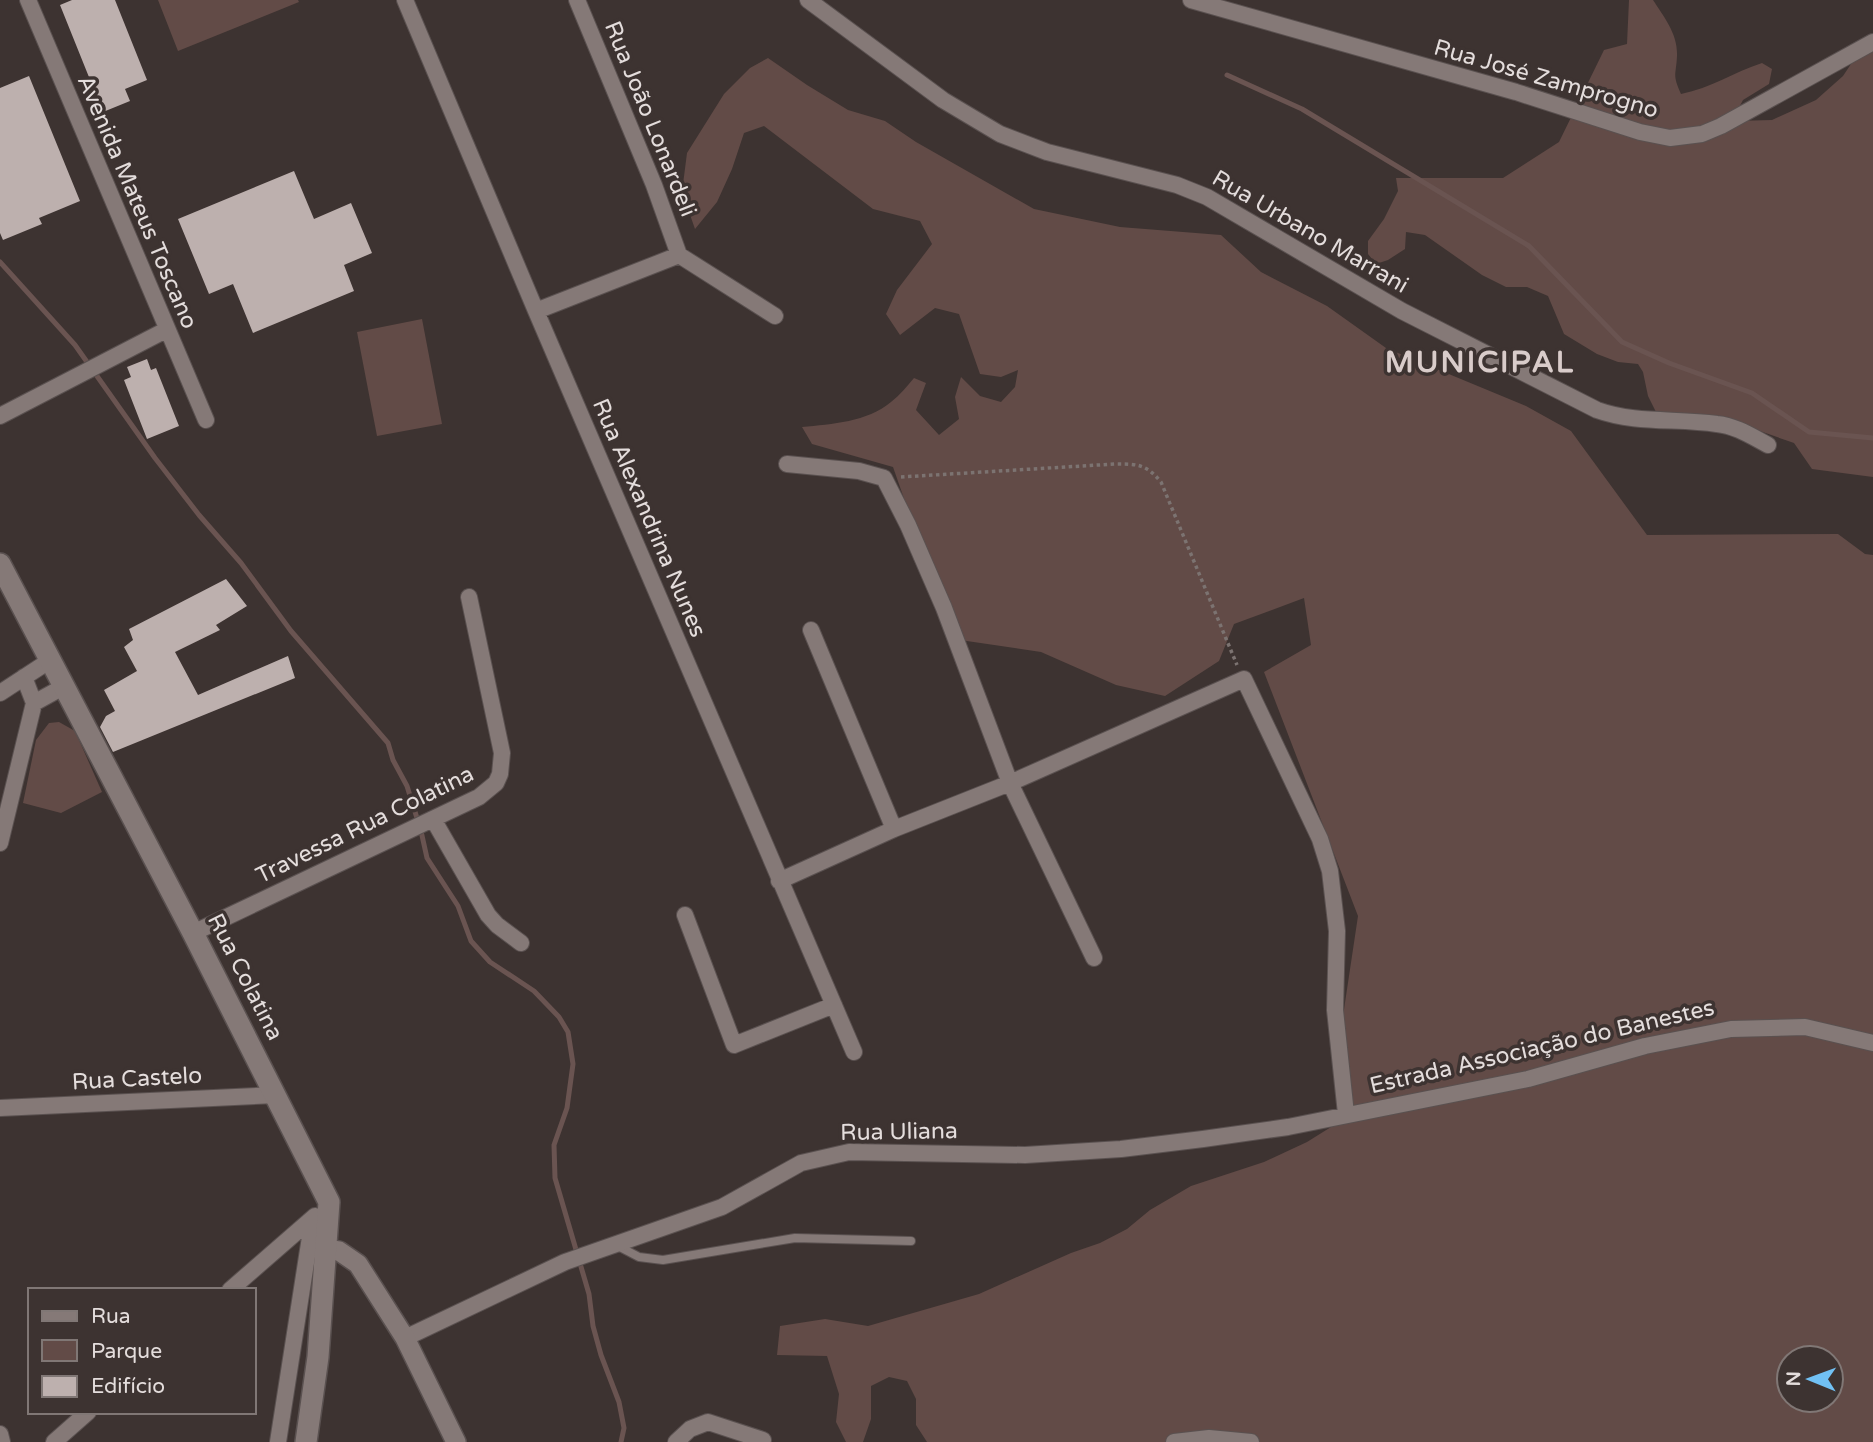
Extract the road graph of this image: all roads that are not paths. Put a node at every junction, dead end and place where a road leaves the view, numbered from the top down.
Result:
1 (28, 0) edge
2 (405, 0) edge
3 (577, 0) edge
4 (808, 0) edge
5 (1191, 0) edge
6 (1873, 41) edge
7 (679, 255) junction
8 (536, 311) junction
9 (775, 316) dead end
10 (166, 330) junction
11 (0, 416) edge
12 (205, 420) dead end
13 (1768, 444) dead end
14 (787, 464) dead end
15 (0, 564) edge
16 (469, 597) dead end
17 (811, 631) dead end
18 (49, 661) junction
19 (24, 677) junction
20 (63, 687) junction
21 (0, 693) edge
22 (34, 703) junction
23 (1010, 783) junction
24 (423, 824) junction
25 (894, 829) junction
26 (0, 843) edge
27 (779, 881) junction
28 (685, 915) dead end
29 (193, 933) junction
30 (521, 943) dead end
31 (1094, 958) dead end
32 (834, 1005) junction
33 (1873, 1043) edge
34 (854, 1052) dead end
35 (276, 1095) junction
36 (0, 1108) edge
37 (1346, 1114) junction
38 (329, 1202) junction
39 (313, 1218) junction
40 (911, 1241) dead end
41 (613, 1244) junction
42 (326, 1249) junction
43 (232, 1288) edge
44 (405, 1338) junction
45 (86, 1414) edge
46 (0, 1434) edge
47 (762, 1440) dead end
48 (2, 1442) edge
49 (54, 1442) edge
50 (278, 1442) edge
51 (306, 1442) edge
52 (456, 1442) edge
53 (676, 1442) edge
54 (1174, 1442) edge
55 (1251, 1442) edge

1 - 10 street, Avenida Mateus Toscano
2 - 8 street, Rua Alexandrina Nunes
3 - 7 street, Rua João Lonardeli
4 - 13 street, Rua Urbano Marrani
5 - 6 street, Rua José Zamprogno
7 - 8 street
7 - 9 street
8 - 27 street, Rua Alexandrina Nunes
10 - 11 street
10 - 12 street, Avenida Mateus Toscano
14 - 23 street
15 - 18 main road, Rua Colatina
16 - 24 street, Travessa Rua Colatina
17 - 25 street
18 - 19 street
18 - 20 main road, Rua Colatina
19 - 21 street
19 - 22 street
20 - 22 street
20 - 29 main road, Rua Colatina
22 - 26 street
23 - 25 street
23 - 31 street
23 - 37 street
24 - 29 street, Travessa Rua Colatina
24 - 30 street
25 - 27 street
27 - 32 street, Rua Alexandrina Nunes
28 - 32 street
29 - 35 main road, Rua Colatina
32 - 34 street, Rua Alexandrina Nunes
33 - 37 street, Estrada Associação do Banestes
35 - 36 street, Rua Castelo
35 - 38 main road, Rua Colatina
37 - 41 street, Rua Uliana
38 - 39 street
38 - 42 main road
39 - 43 street
39 - 50 street
40 - 41 lane
41 - 44 street, Rua Uliana
42 - 44 street
42 - 51 main road
44 - 52 street
45 - 49 street
46 - 48 street
47 - 53 street
54 - 55 street

